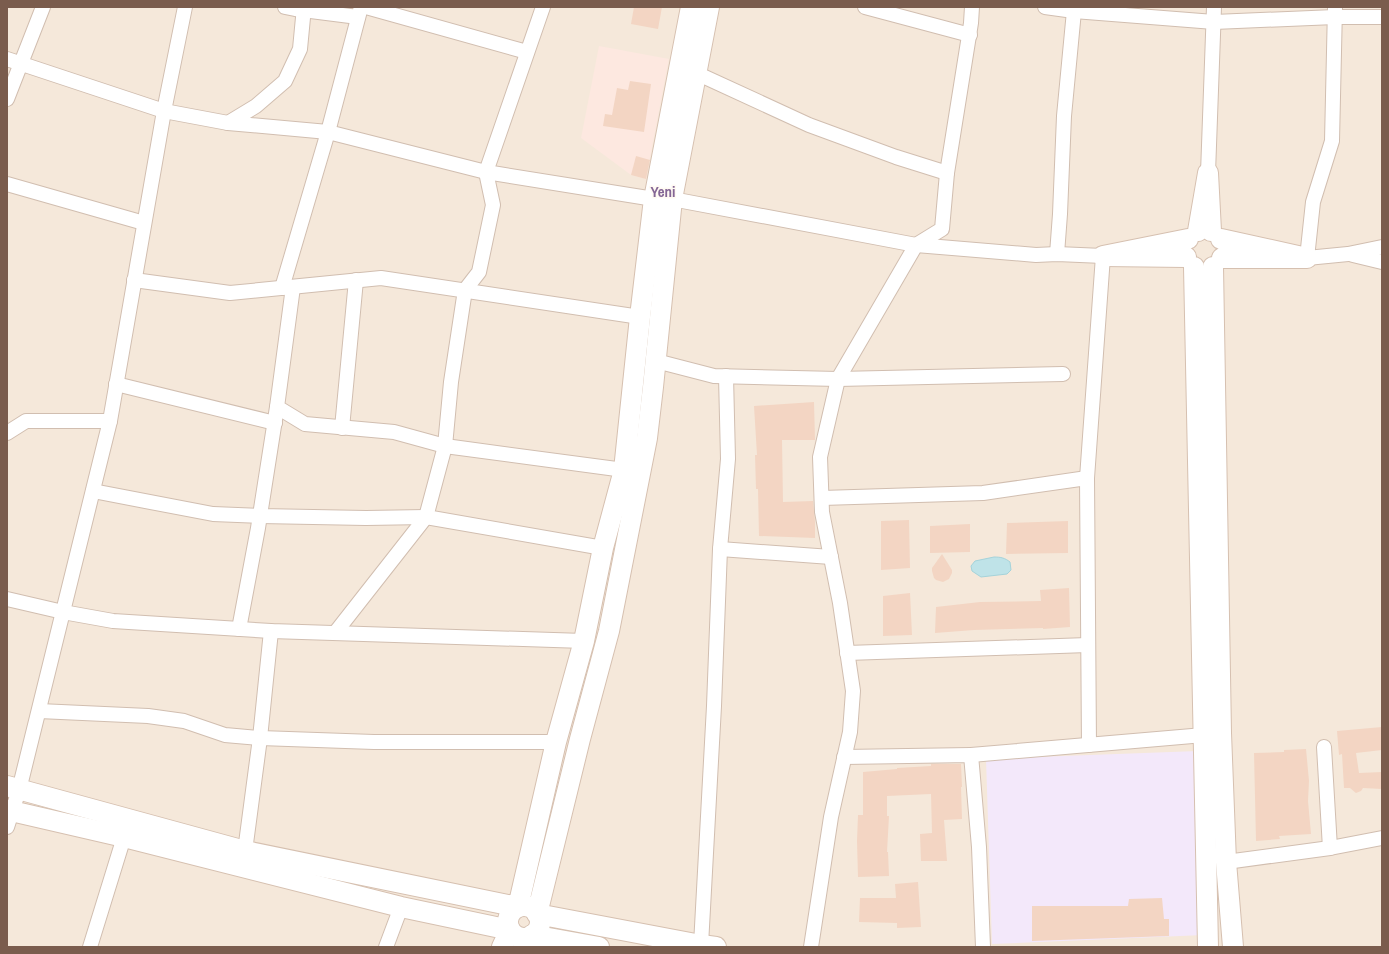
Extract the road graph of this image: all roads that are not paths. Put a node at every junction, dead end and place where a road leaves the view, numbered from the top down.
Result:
1 (43, 7) edge
2 (185, 7) edge
3 (285, 7) edge
4 (543, 7) edge
5 (691, 7) edge
6 (709, 7) edge
7 (865, 7) edge
8 (972, 7) edge
9 (1045, 7) edge
10 (1214, 7) edge
11 (304, 9) edge
12 (362, 10) edge
13 (1074, 11) junction
14 (1335, 12) edge
15 (1382, 17) edge
16 (1214, 22) junction
17 (970, 35) junction
18 (527, 52) junction
19 (14, 62) edge
20 (696, 73) junction
21 (7, 99) edge
22 (164, 110) junction
23 (228, 123) junction
24 (328, 132) junction
25 (486, 172) junction
26 (948, 173) junction
27 (1208, 173) joint
28 (7, 184) edge
29 (663, 199) junction
30 (144, 223) junction
31 (916, 245) junction
32 (1382, 247) edge
33 (1204, 248) junction
34 (1057, 254) junction
35 (1348, 254) junction
36 (1103, 256) junction
37 (1307, 258) junction
38 (1382, 262) edge
39 (134, 280) junction
40 (356, 280) junction
41 (288, 287) junction
42 (465, 290) junction
43 (640, 317) junction
44 (656, 361) junction
45 (1063, 374) dead end
46 (726, 376) junction
47 (838, 379) junction
48 (116, 384) junction
49 (277, 407) junction
50 (110, 421) junction
51 (275, 423) junction
52 (342, 428) junction
53 (7, 433) edge
54 (445, 446) junction
55 (624, 470) junction
56 (1087, 478) junction
57 (93, 491) junction
58 (822, 498) junction
59 (260, 516) junction
60 (426, 517) junction
61 (603, 548) junction
62 (720, 549) junction
63 (831, 557) junction
64 (7, 599) edge
65 (63, 612) junction
66 (240, 629) junction
67 (271, 631) junction
68 (335, 633) junction
69 (584, 641) junction
70 (1088, 644) junction
71 (847, 654) junction
72 (39, 710) junction
73 (1204, 735) junction
74 (260, 738) junction
75 (556, 742) junction
76 (1089, 745) junction
77 (1324, 747) dead end
78 (971, 755) junction
79 (844, 757) junction
80 (13, 788) edge
81 (9, 817) edge
82 (124, 837) junction
83 (1382, 838) edge
84 (1330, 848) junction
85 (245, 851) junction
86 (1226, 862) junction
87 (401, 907) junction
88 (518, 907) junction
89 (537, 914) junction
90 (506, 938) edge
91 (529, 941) edge
92 (708, 946) edge
93 (90, 947) edge
94 (386, 947) edge
95 (599, 947) edge
96 (811, 947) edge
97 (983, 947) edge
98 (1208, 947) edge
99 (1233, 947) edge

1 - 19 street
2 - 22 street
3 - 11 street
4 - 18 street
5 - 29 main road
6 - 20 main road
7 - 17 street
8 - 17 street
9 - 13 street
10 - 16 street
11 - 12 street
11 - 23 street
12 - 18 street
12 - 24 street
13 - 16 street
13 - 34 street
14 - 15 street
14 - 16 street
14 - 37 street
16 - 27 street
17 - 26 street
18 - 25 street
19 - 21 street
19 - 22 street
20 - 26 street
20 - 29 main road
22 - 23 street
22 - 30 street
23 - 24 street
24 - 25 street
24 - 41 street
25 - 29 street
25 - 42 street
26 - 31 street
27 - 33 main road
28 - 30 street
29 - 31 street
29 - 43 main road
29 - 44 main road
30 - 39 street
31 - 34 street
31 - 47 street
32 - 35 street
33 - 36 main road
33 - 37 main road
33 - 73 main road
33 - 86 main road
34 - 36 street
35 - 37 street
35 - 38 street
36 - 56 street
39 - 41 street
39 - 48 street
40 - 41 street
40 - 42 street
40 - 52 street
41 - 49 street
42 - 43 street
42 - 54 street
43 - 55 main road
44 - 46 street
44 - 89 main road
45 - 47 street
46 - 47 street
46 - 62 street
47 - 58 street
48 - 50 street
48 - 51 street
49 - 51 street
49 - 52 street
50 - 53 street
50 - 57 street
51 - 59 street
52 - 54 street
54 - 55 street
54 - 60 street
55 - 61 main road
56 - 58 street
56 - 70 street
57 - 59 street
57 - 65 street
58 - 63 street
59 - 60 street
59 - 66 street
60 - 61 street
60 - 68 street
61 - 69 main road
62 - 63 street
62 - 92 street
63 - 71 street
64 - 65 street
65 - 66 street
65 - 72 street
66 - 67 street
67 - 68 street
67 - 74 street
68 - 69 street
69 - 75 main road
70 - 71 street
70 - 76 street
71 - 79 street
72 - 74 street
72 - 80 street
73 - 76 street
73 - 98 main road
74 - 75 street
74 - 85 street
75 - 88 main road
76 - 78 street
77 - 84 street
78 - 79 street
78 - 97 street
79 - 96 street
80 - 81 street
80 - 85 main road
81 - 82 main road
82 - 87 main road
82 - 93 street
83 - 84 street
84 - 86 street
85 - 88 main road
86 - 99 main road
87 - 90 main road
87 - 94 street
88 - 89 main road
88 - 90 main road
89 - 91 main road
89 - 92 main road
90 - 91 main road
91 - 95 main road

